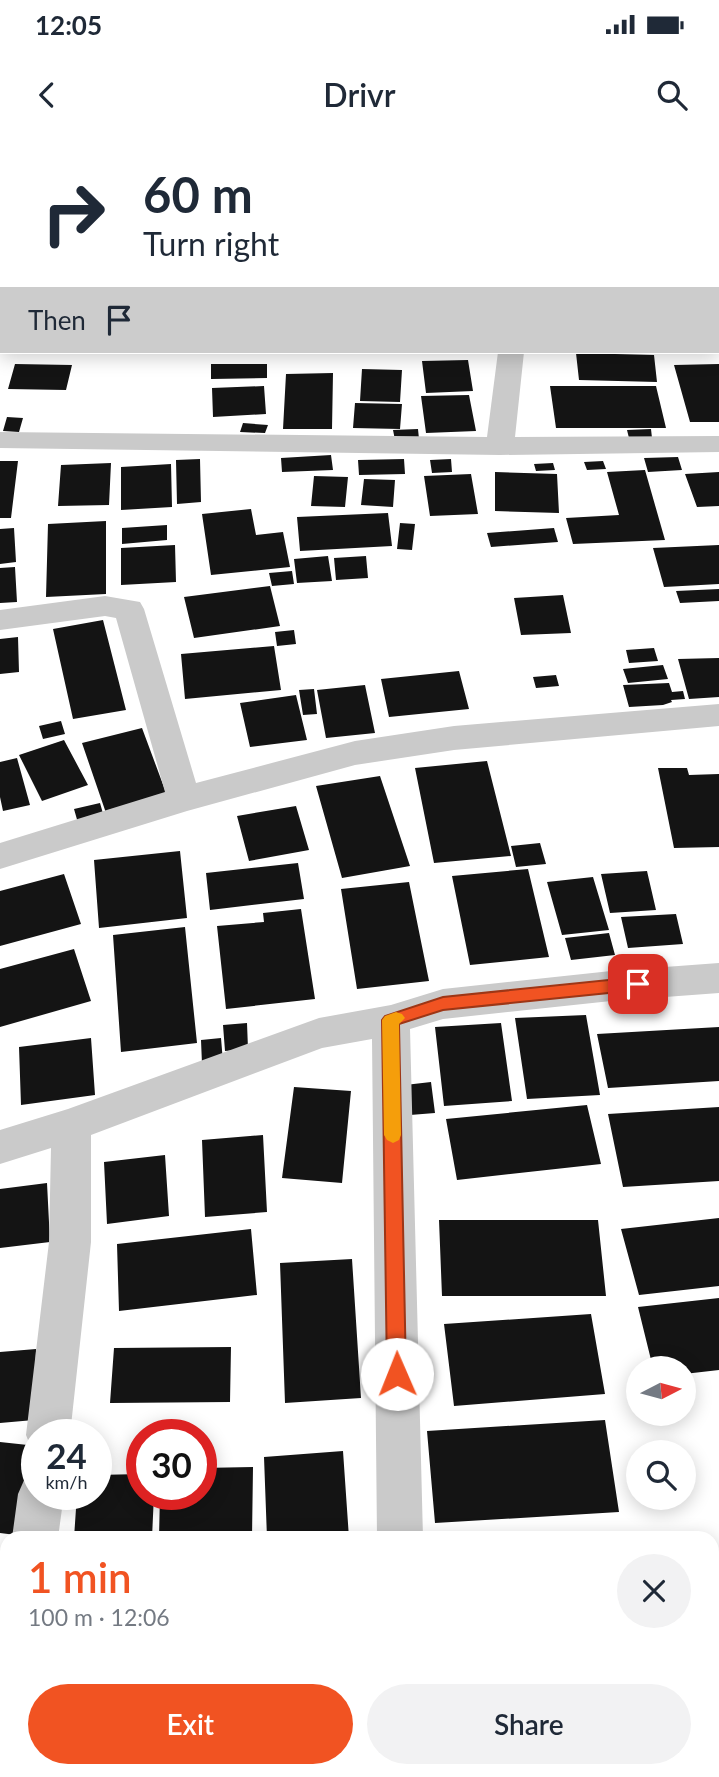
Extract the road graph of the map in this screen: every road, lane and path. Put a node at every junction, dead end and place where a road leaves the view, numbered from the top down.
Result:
1 (511, 354) edge
2 (0, 440) edge
3 (719, 444) edge
4 (500, 447) junction
5 (0, 620) edge
6 (719, 715) edge
7 (184, 799) junction
8 (0, 856) edge
9 (719, 978) edge
10 (391, 1020) junction
11 (71, 1125) junction
12 (0, 1147) edge
13 (50, 1419) edge
14 (39, 1510) edge
15 (37, 1531) edge
16 (400, 1531) edge

1 - 4 street
2 - 4 street
3 - 4 street
5 - 7 street
6 - 7 street
7 - 8 street
9 - 10 street
10 - 11 street
10 - 16 street
11 - 12 street
11 - 13 street
14 - 15 street

